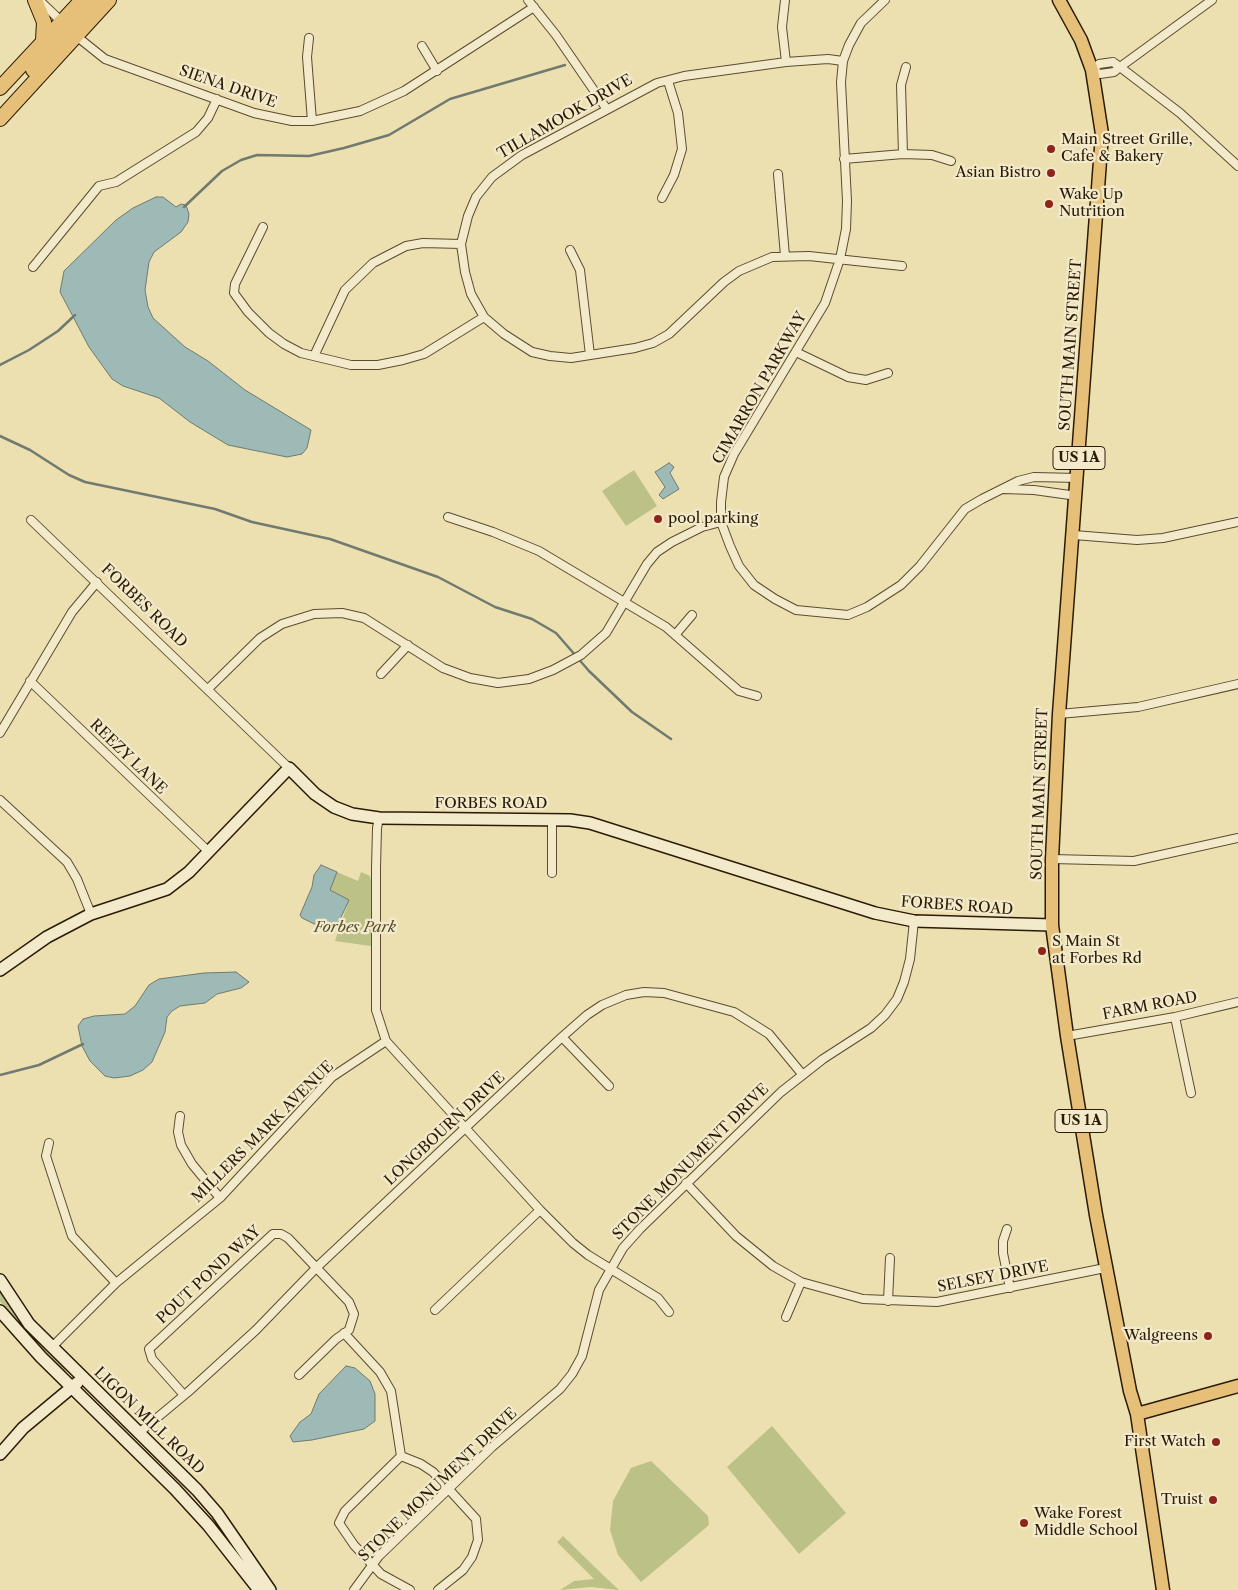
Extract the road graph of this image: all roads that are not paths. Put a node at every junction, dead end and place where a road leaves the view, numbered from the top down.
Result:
1 (37, 0) edge
2 (82, 0) edge
3 (94, 0) edge
4 (109, 0) edge
5 (528, 0) edge
6 (785, 0) edge
7 (885, 0) edge
8 (1059, 0) edge
9 (1212, 0) edge
10 (534, 7) junction
11 (61, 21) junction
12 (75, 35) junction
13 (309, 38) dead end
14 (43, 40) junction
15 (422, 46) dead end
16 (843, 60) junction
17 (786, 62) junction
18 (906, 67) dead end
19 (1120, 67) junction
20 (1092, 70) junction
21 (437, 71) junction
22 (668, 81) junction
23 (0, 88) edge
24 (217, 99) junction
25 (606, 108) junction
26 (0, 114) edge
27 (0, 119) edge
28 (312, 121) junction
29 (903, 154) junction
30 (844, 159) junction
31 (951, 161) dead end
32 (1238, 166) edge
33 (778, 174) dead end
34 (662, 198) dead end
35 (263, 227) dead end
36 (461, 244) junction
37 (570, 250) dead end
38 (785, 256) junction
39 (840, 259) junction
40 (33, 266) dead end
41 (902, 266) dead end
42 (484, 317) junction
43 (796, 352) junction
44 (590, 355) junction
45 (314, 356) junction
46 (888, 373) dead end
47 (1078, 478) junction
48 (1003, 489) junction
49 (1077, 496) junction
50 (448, 517) dead end
51 (31, 520) dead end
52 (721, 522) junction
53 (1238, 522) edge
54 (1074, 535) junction
55 (97, 582) junction
56 (626, 602) junction
57 (692, 615) dead end
58 (675, 635) junction
59 (408, 645) junction
60 (381, 674) dead end
61 (30, 681) junction
62 (1238, 684) edge
63 (208, 689) junction
64 (757, 696) dead end
65 (1059, 714) junction
66 (0, 733) edge
67 (289, 768) junction
68 (0, 800) edge
69 (379, 818) junction
70 (552, 819) junction
71 (1238, 838) edge
72 (208, 851) junction
73 (1052, 859) junction
74 (552, 873) dead end
75 (91, 914) junction
76 (914, 920) junction
77 (1052, 925) junction
78 (2, 965) edge
79 (1238, 1002) edge
80 (1175, 1017) junction
81 (1066, 1036) junction
82 (562, 1037) junction
83 (386, 1041) junction
84 (802, 1074) junction
85 (609, 1086) dead end
86 (1192, 1093) dead end
87 (180, 1116) dead end
88 (466, 1128) junction
89 (49, 1143) dead end
90 (686, 1183) junction
91 (220, 1198) junction
92 (540, 1210) junction
93 (1007, 1229) dead end
94 (890, 1258) dead end
95 (317, 1267) junction
96 (1105, 1268) junction
97 (609, 1269) junction
98 (0, 1280) edge
99 (801, 1282) junction
100 (116, 1283) junction
101 (1010, 1288) junction
102 (888, 1301) junction
103 (435, 1310) dead end
104 (0, 1311) edge
105 (669, 1312) dead end
106 (786, 1316) dead end
107 (344, 1333) junction
108 (52, 1347) junction
109 (299, 1375) dead end
110 (83, 1378) junction
111 (1238, 1386) edge
112 (72, 1388) junction
113 (184, 1395) junction
114 (1137, 1414) junction
115 (140, 1432) junction
116 (0, 1454) edge
117 (401, 1456) junction
118 (448, 1490) junction
119 (373, 1565) junction
120 (258, 1590) edge
121 (270, 1590) edge
122 (354, 1590) edge
123 (410, 1590) edge
124 (438, 1590) edge
125 (1163, 1590) edge

1 - 11 street
1 - 14 highway
2 - 11 highway
3 - 12 highway
4 - 12 highway
5 - 10 street
6 - 17 street
7 - 16 street, CIMARRON PARKWAY
8 - 20 main road, SOUTH MAIN STREET / US 1A
9 - 19 street
10 - 21 street, SIENA DRIVE
10 - 25 street
11 - 14 highway
11 - 26 highway
12 - 24 street, SIENA DRIVE
12 - 27 highway
13 - 28 street
14 - 23 highway
15 - 21 street
16 - 17 street, TILLAMOOK DRIVE
16 - 30 street, CIMARRON PARKWAY
17 - 22 street, TILLAMOOK DRIVE
18 - 29 street
19 - 20 street
19 - 32 street
20 - 47 main road, SOUTH MAIN STREET / US 1A
21 - 28 street, SIENA DRIVE
22 - 25 street, TILLAMOOK DRIVE
22 - 34 street
24 - 28 street, SIENA DRIVE
24 - 40 street
25 - 36 street, TILLAMOOK DRIVE
29 - 30 street
29 - 31 street
30 - 39 street, CIMARRON PARKWAY
33 - 38 street
35 - 45 street
36 - 42 street, TILLAMOOK DRIVE
36 - 45 street
37 - 44 street
38 - 39 street, TILLAMOOK DRIVE
38 - 44 street, TILLAMOOK DRIVE
39 - 41 street, TILLAMOOK DRIVE
39 - 43 street, CIMARRON PARKWAY
42 - 44 street, TILLAMOOK DRIVE
42 - 45 street
43 - 46 street
43 - 52 street, CIMARRON PARKWAY
47 - 48 street, CIMARRON PARKWAY
47 - 49 main road, SOUTH MAIN STREET / US 1A
48 - 49 street, CIMARRON PARKWAY
48 - 52 street, CIMARRON PARKWAY
49 - 54 main road, SOUTH MAIN STREET / US 1A
50 - 56 street
51 - 55 street, FORBES ROAD
52 - 56 street
53 - 54 street
54 - 65 main road, SOUTH MAIN STREET / US 1A
55 - 61 street
55 - 63 street, FORBES ROAD
56 - 58 street
56 - 59 street
57 - 58 street
58 - 64 street
59 - 60 street
59 - 63 street
61 - 66 street
61 - 72 street, REEZY LANE
62 - 65 street
63 - 67 street, FORBES ROAD
65 - 73 main road, SOUTH MAIN STREET / US 1A
67 - 69 street, FORBES ROAD
67 - 72 street
68 - 75 street
69 - 70 street, FORBES ROAD
69 - 83 street
70 - 74 street
70 - 76 street, FORBES ROAD
71 - 73 street
72 - 75 street
73 - 77 main road, SOUTH MAIN STREET / US 1A
75 - 78 street
76 - 77 street, FORBES ROAD
76 - 84 street, STONE MONUMENT DRIVE
77 - 81 main road, SOUTH MAIN STREET / US 1A
79 - 80 street, FARM ROAD
80 - 81 street, FARM ROAD
80 - 86 street
81 - 96 main road, SOUTH MAIN STREET / US 1A
82 - 84 street, LONGBOURN DRIVE
82 - 85 street
82 - 88 street, LONGBOURN DRIVE
83 - 88 street
83 - 91 street, MILLERS MARK AVENUE
84 - 90 street, STONE MONUMENT DRIVE
87 - 91 street
88 - 92 street
88 - 95 street, LONGBOURN DRIVE
89 - 100 street
90 - 97 street, STONE MONUMENT DRIVE
90 - 99 street, SELSEY DRIVE
91 - 100 street, MILLERS MARK AVENUE
92 - 97 street
92 - 103 street
93 - 101 street
94 - 102 street
95 - 107 street, POUT POND WAY
95 - 113 street, LONGBOURN DRIVE
95 - 113 street, POUT POND WAY
96 - 101 street, SELSEY DRIVE
96 - 114 main road, SOUTH MAIN STREET / US 1A
97 - 105 street
97 - 118 street, STONE MONUMENT DRIVE
98 - 108 street, LIGON MILL ROAD
99 - 102 street, SELSEY DRIVE
99 - 106 street
100 - 108 street, MILLERS MARK AVENUE
101 - 102 street, SELSEY DRIVE
104 - 112 street, LIGON MILL ROAD
107 - 109 street, POUT POND WAY
107 - 117 street
108 - 110 street, LIGON MILL ROAD
110 - 112 street
110 - 115 street, LIGON MILL ROAD
111 - 114 main road
112 - 116 street
112 - 120 street, LIGON MILL ROAD
113 - 115 street, LONGBOURN DRIVE
114 - 125 main road, SOUTH MAIN STREET / US 1A
115 - 121 street, LIGON MILL ROAD
117 - 118 street
117 - 119 street
118 - 119 street, STONE MONUMENT DRIVE
118 - 124 street
119 - 122 street, STONE MONUMENT DRIVE
119 - 123 street

